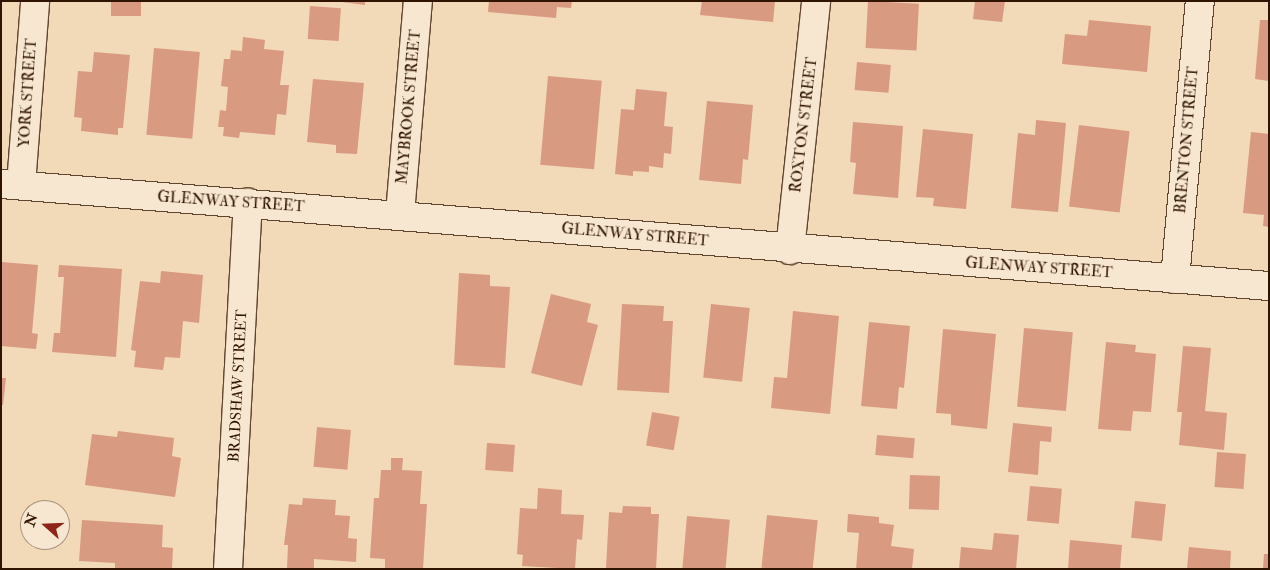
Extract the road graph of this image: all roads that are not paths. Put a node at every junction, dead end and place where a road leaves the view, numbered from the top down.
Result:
1 (36, 1) edge
2 (418, 1) edge
3 (816, 1) edge
4 (1200, 1) edge
5 (11, 185) edge
6 (248, 203) junction
7 (400, 214) junction
8 (790, 250) junction
9 (1175, 279) junction
10 (1269, 286) edge
11 (228, 569) edge

1 - 5 street, YORK STREET
2 - 7 street, MAYBROOK STREET
3 - 8 street, ROXTON STREET
4 - 9 street, BRENTON STREET
5 - 6 street, GLENWAY STREET
6 - 7 street, GLENWAY STREET
6 - 11 street, BRADSHAW STREET
7 - 8 street, GLENWAY STREET
8 - 9 street, GLENWAY STREET
9 - 10 street, GLENWAY STREET

